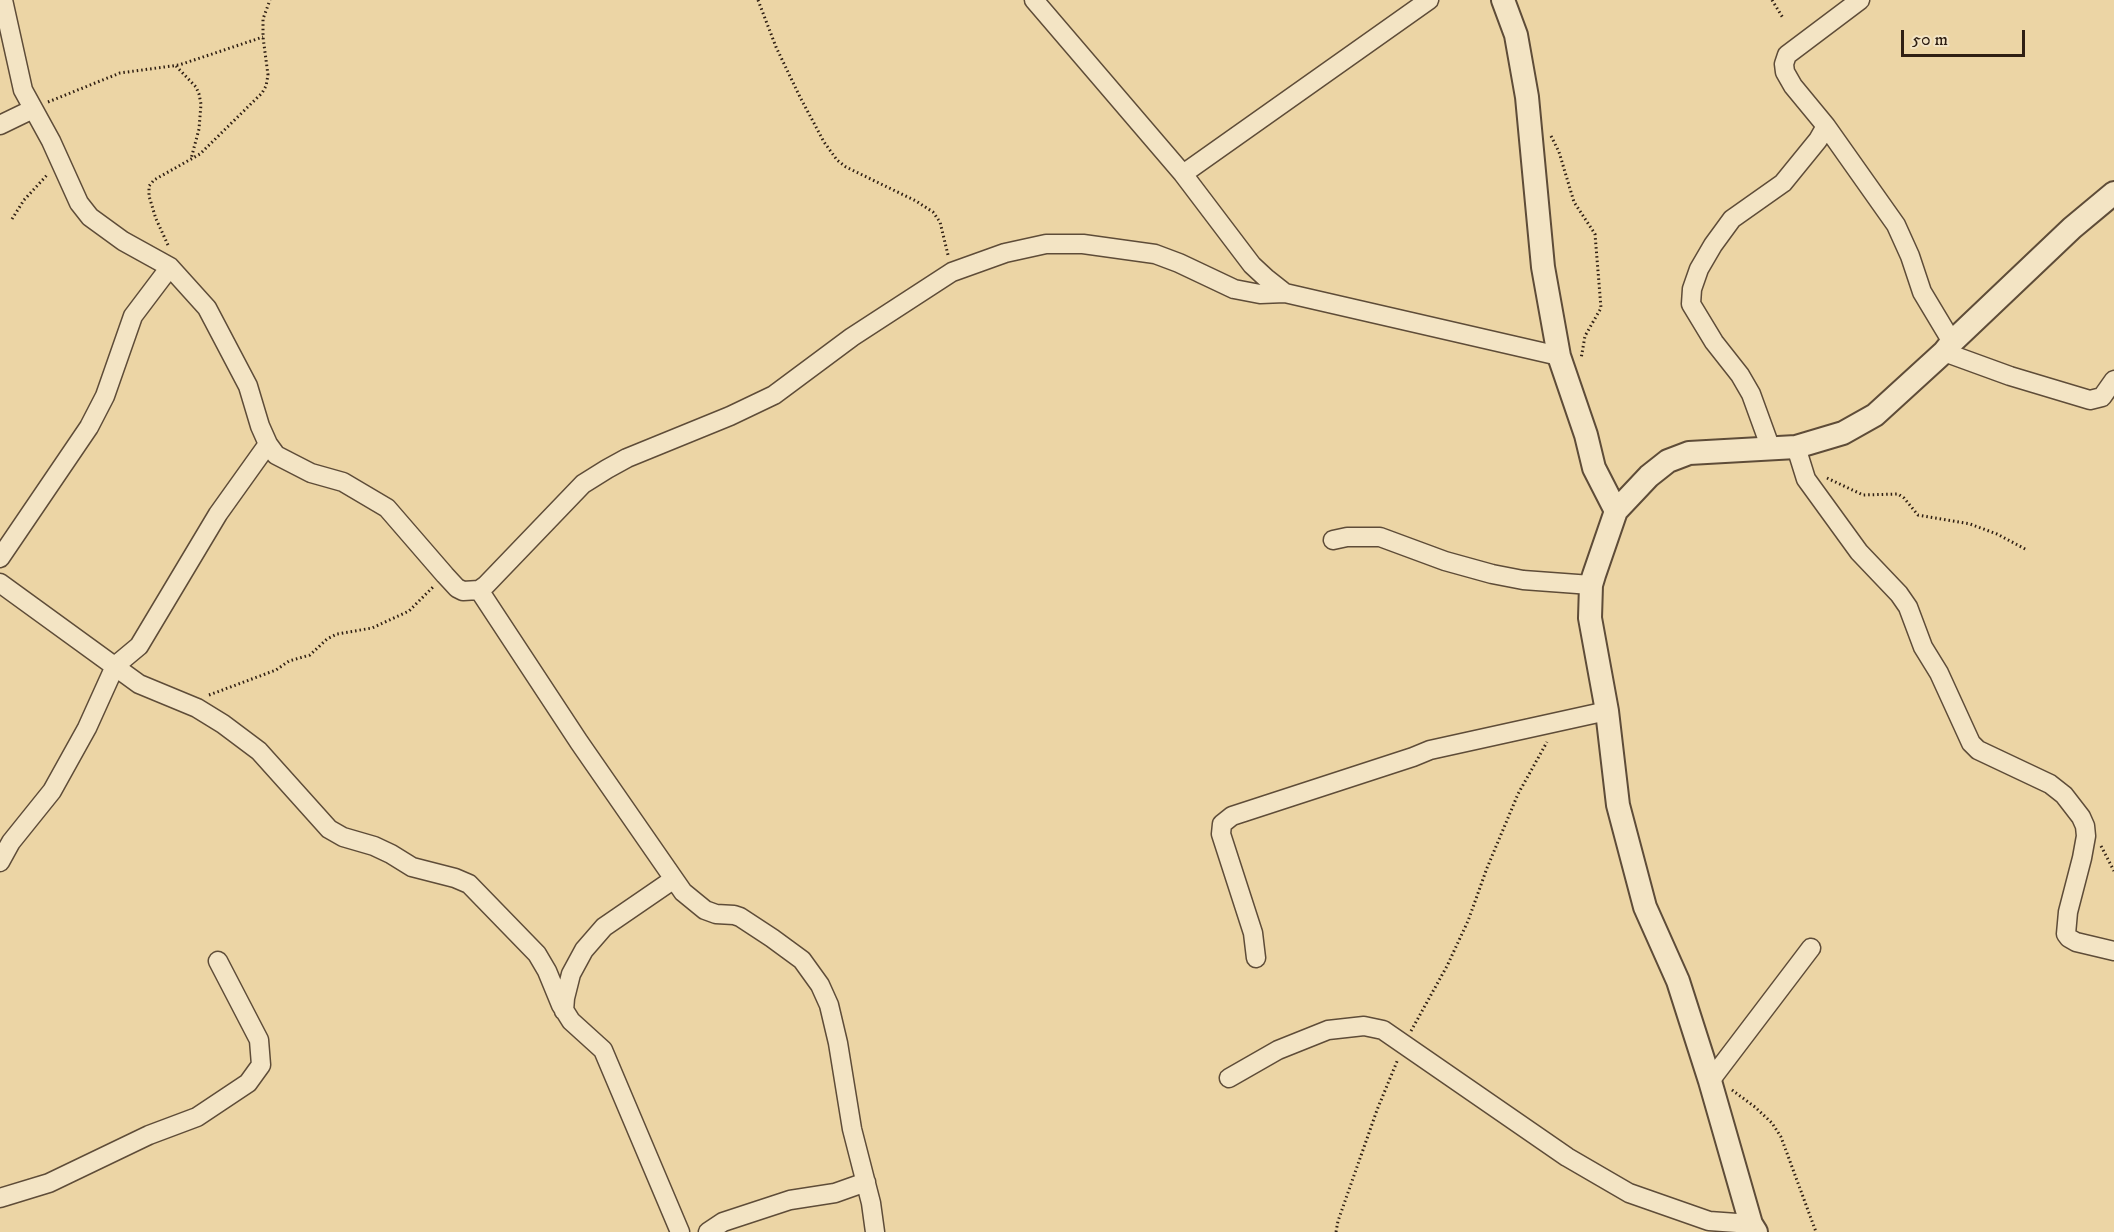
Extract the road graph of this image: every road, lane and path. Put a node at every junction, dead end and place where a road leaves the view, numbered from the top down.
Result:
1 (3, 0) edge
2 (270, 0) edge
3 (758, 0) edge
4 (1034, 0) edge
5 (1429, 0) edge
6 (1503, 0) edge
7 (1772, 0) edge
8 (1860, 0) edge
9 (1783, 18) dead end
10 (263, 37) junction
11 (176, 66) junction
12 (33, 109) junction
13 (0, 126) edge
14 (1826, 126) junction
15 (1547, 130) dead end
16 (191, 159) junction
17 (62, 165) junction
18 (1183, 174) junction
19 (2114, 193) edge
20 (12, 219) dead end
21 (171, 259) junction
22 (952, 272) junction
23 (1285, 293) junction
24 (1948, 347) junction
25 (1570, 358) junction
26 (2114, 380) edge
27 (268, 444) junction
28 (1771, 449) junction
29 (1798, 457) junction
30 (1616, 511) junction
31 (1333, 540) dead end
32 (2027, 550) dead end
33 (0, 558) edge
34 (445, 575) junction
35 (0, 583) edge
36 (1591, 585) junction
37 (480, 590) junction
38 (115, 666) junction
39 (197, 708) junction
40 (1607, 711) junction
41 (1558, 722) junction
42 (0, 862) edge
43 (674, 879) junction
44 (1811, 948) dead end
45 (2114, 951) edge
46 (1256, 958) dead end
47 (218, 961) dead end
48 (564, 1011) junction
49 (1404, 1043) junction
50 (1229, 1078) dead end
51 (1712, 1079) junction
52 (866, 1182) junction
53 (0, 1198) edge
54 (1753, 1228) edge
55 (680, 1232) edge
56 (708, 1232) edge
57 (875, 1232) edge
58 (1336, 1232) edge
59 (1816, 1232) edge

1 - 12 street
2 - 10 path
3 - 22 path
4 - 18 street
5 - 18 street
6 - 25 street
7 - 9 path
8 - 14 street
10 - 11 path
10 - 16 path
11 - 12 path
11 - 16 path
12 - 13 street
12 - 17 street
14 - 24 street
14 - 28 street
15 - 25 path
16 - 21 path
17 - 20 path
17 - 21 street
18 - 23 street
19 - 24 street
21 - 27 street
21 - 33 street
22 - 23 street
22 - 37 street
23 - 25 street
24 - 26 street
24 - 29 street
25 - 30 street
27 - 34 street
27 - 38 street
28 - 29 street
28 - 30 street
29 - 32 path
29 - 45 street
30 - 36 street
31 - 36 street
34 - 37 street
34 - 39 path
35 - 38 street
36 - 40 street
37 - 43 street
38 - 39 street
38 - 42 street
39 - 48 street
40 - 41 street
40 - 51 street
41 - 46 street
41 - 49 path
43 - 48 street
43 - 52 street
44 - 51 street
47 - 53 street
48 - 55 street
49 - 50 street
49 - 54 street
49 - 58 path
51 - 54 street
51 - 59 path
52 - 56 street
52 - 57 street

